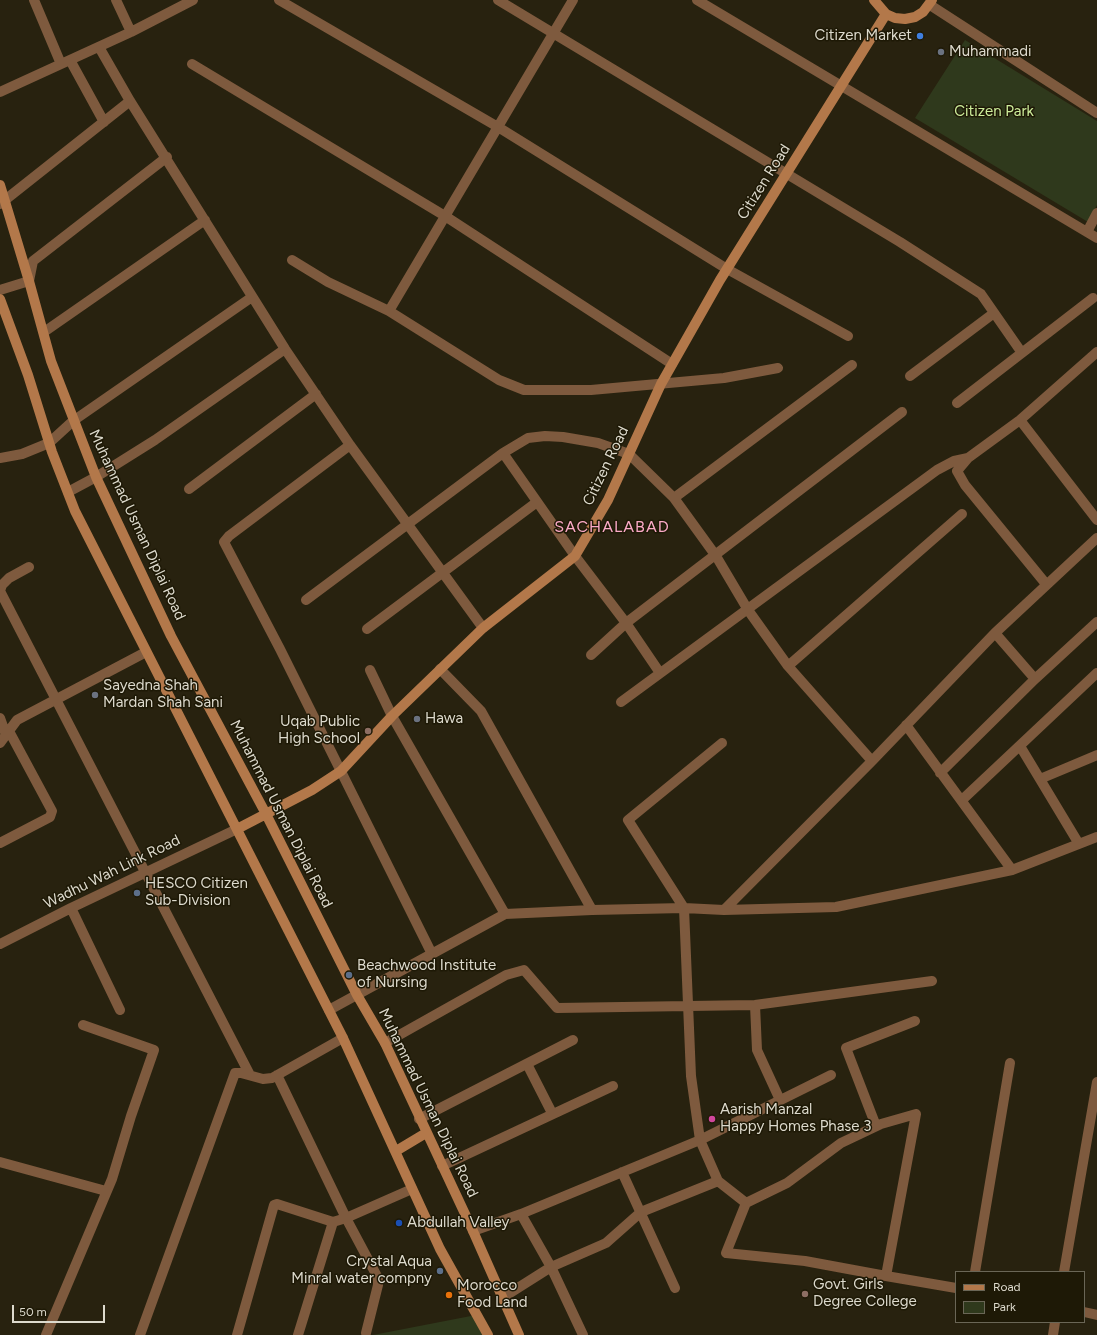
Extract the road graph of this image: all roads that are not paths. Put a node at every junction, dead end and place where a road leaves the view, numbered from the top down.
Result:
1 (34, 0) edge
2 (116, 0) edge
3 (193, 0) edge
4 (279, 0) edge
5 (498, 0) edge
6 (573, 0) edge
7 (697, 0) edge
8 (874, 0) edge
9 (931, 2) edge
10 (886, 14) junction
11 (131, 32) junction
12 (554, 32) junction
13 (99, 47) junction
14 (65, 62) junction
15 (192, 64) dead end
16 (842, 87) junction
17 (0, 92) edge
18 (130, 101) junction
19 (1097, 113) edge
20 (104, 122) junction
21 (498, 127) junction
22 (167, 157) junction
23 (786, 174) junction
24 (0, 185) edge
25 (3, 202) edge
26 (1097, 213) edge
27 (445, 216) junction
28 (205, 220) junction
29 (1087, 232) junction
30 (1097, 238) edge
31 (292, 260) dead end
32 (727, 269) junction
33 (29, 281) junction
34 (0, 290) edge
35 (252, 297) junction
36 (1094, 298) dead end
37 (0, 299) edge
38 (389, 311) junction
39 (994, 313) junction
40 (44, 332) junction
41 (848, 336) dead end
42 (285, 348) junction
43 (1022, 352) junction
44 (1097, 353) edge
45 (672, 364) junction
46 (852, 365) dead end
47 (778, 368) dead end
48 (910, 376) dead end
49 (661, 384) junction
50 (316, 394) junction
51 (957, 403) dead end
52 (902, 412) dead end
53 (1020, 420) junction
54 (73, 421) junction
55 (49, 443) junction
56 (350, 445) junction
57 (503, 453) junction
58 (629, 454) junction
59 (0, 458) edge
60 (968, 458) junction
61 (96, 477) junction
62 (189, 489) dead end
63 (68, 492) junction
64 (674, 498) junction
65 (538, 502) junction
66 (962, 514) dead end
67 (1097, 520) edge
68 (408, 525) junction
69 (1097, 538) edge
70 (575, 556) junction
71 (716, 556) junction
72 (29, 568) dead end
73 (443, 573) junction
74 (1046, 584) junction
75 (306, 600) dead end
76 (748, 610) junction
77 (1097, 622) edge
78 (626, 624) junction
79 (483, 628) junction
80 (367, 629) dead end
81 (995, 632) junction
82 (146, 652) junction
83 (591, 655) dead end
84 (788, 666) junction
85 (440, 669) junction
86 (370, 670) dead end
87 (660, 673) junction
88 (1097, 673) edge
89 (1035, 679) junction
90 (56, 699) junction
91 (621, 702) dead end
92 (392, 716) junction
93 (0, 718) edge
94 (906, 725) junction
95 (5, 736) edge
96 (722, 743) dead end
97 (1020, 746) junction
98 (1097, 754) edge
99 (872, 761) junction
100 (341, 771) junction
101 (940, 774) junction
102 (1040, 780) junction
103 (962, 800) junction
104 (266, 814) junction
105 (237, 829) junction
106 (1097, 837) edge
107 (0, 843) edge
108 (1079, 844) junction
109 (1012, 870) junction
110 (146, 872) junction
111 (71, 908) junction
112 (684, 908) junction
113 (592, 910) junction
114 (724, 910) junction
115 (505, 914) junction
116 (0, 944) edge
117 (432, 954) junction
118 (932, 981) dead end
119 (357, 996) junction
120 (689, 1005) junction
121 (755, 1005) junction
122 (120, 1010) dead end
123 (329, 1010) junction
124 (915, 1021) dead end
125 (83, 1025) dead end
126 (343, 1038) junction
127 (573, 1040) dead end
128 (385, 1043) junction
129 (1010, 1063) dead end
130 (526, 1064) junction
131 (250, 1075) junction
132 (277, 1075) junction
133 (831, 1075) dead end
134 (1097, 1082) edge
135 (613, 1086) dead end
136 (780, 1100) junction
137 (552, 1114) junction
138 (419, 1119) junction
139 (876, 1126) junction
140 (426, 1133) junction
141 (700, 1140) junction
142 (396, 1151) junction
143 (0, 1162) edge
144 (442, 1166) junction
145 (622, 1172) junction
146 (718, 1181) junction
147 (412, 1189) junction
148 (106, 1192) junction
149 (746, 1203) junction
150 (641, 1212) junction
151 (521, 1214) junction
152 (346, 1218) junction
153 (333, 1222) junction
154 (473, 1231) junction
155 (551, 1267) junction
156 (975, 1271) edge
157 (1064, 1271) edge
158 (886, 1276) junction
159 (675, 1288) dead end
160 (955, 1288) edge
161 (502, 1298) junction
162 (1085, 1312) edge
163 (1097, 1315) edge
164 (1055, 1323) edge
165 (366, 1333) dead end
166 (46, 1335) edge
167 (140, 1335) edge
168 (237, 1335) edge
169 (298, 1335) edge
170 (488, 1335) edge
171 (519, 1335) edge
172 (582, 1335) edge
173 (1053, 1335) edge

1 - 14 street
2 - 11 street
3 - 11 street
4 - 21 street
5 - 12 street
6 - 12 street
7 - 16 street
8 - 10 street
9 - 10 street
9 - 19 street
10 - 16 street, Citizen Road
11 - 13 street
12 - 21 street
12 - 23 street
13 - 14 street
13 - 18 street
14 - 17 street
14 - 20 street
15 - 27 street
16 - 23 street, Citizen Road
16 - 29 street
18 - 20 street
18 - 22 street
20 - 25 street
21 - 27 street
21 - 32 street
22 - 28 street
22 - 33 street
23 - 32 street, Citizen Road
23 - 39 street
24 - 25 street, Muhammad Usman Diplai Road
25 - 33 street, Muhammad Usman Diplai Road
26 - 29 street
27 - 38 street
27 - 45 street
28 - 35 street
28 - 40 street
29 - 30 street
31 - 38 street
32 - 41 street
32 - 45 street, Citizen Road
33 - 34 street
33 - 40 street, Muhammad Usman Diplai Road
35 - 42 street
35 - 54 street
36 - 43 street
37 - 55 street
38 - 49 street
39 - 43 street
39 - 48 street
40 - 54 street, Muhammad Usman Diplai Road
42 - 50 street
42 - 61 street
43 - 51 street
44 - 53 street
45 - 49 street, Citizen Road
46 - 64 street
47 - 49 street
49 - 58 street, Citizen Road
50 - 56 street
50 - 62 street
52 - 71 street
53 - 60 street
53 - 67 street
54 - 55 street
54 - 61 street, Muhammad Usman Diplai Road
55 - 59 street
55 - 63 street
56 - 68 street
56 - 100 street
57 - 58 street
57 - 65 street
57 - 68 street
58 - 64 street
58 - 70 street, Citizen Road
60 - 74 street
60 - 76 street
61 - 63 street
61 - 104 street, Muhammad Usman Diplai Road
63 - 82 street
64 - 71 street
65 - 70 street
65 - 73 street
66 - 84 street
68 - 73 street
68 - 75 street
69 - 74 street
70 - 78 street
70 - 79 street, Citizen Road
71 - 76 street
71 - 78 street
72 - 90 street
73 - 79 street
73 - 80 street
74 - 81 street
76 - 84 street
76 - 87 street
77 - 89 street
78 - 83 street
78 - 87 street
79 - 85 street, Citizen Road
81 - 89 street
81 - 94 street
82 - 90 street
82 - 105 street
84 - 99 street
85 - 92 street, Citizen Road
85 - 113 street
86 - 92 street
87 - 91 street
88 - 97 street
89 - 101 street
90 - 95 street
90 - 110 street
92 - 100 street, Citizen Road
92 - 115 street
93 - 95 street
94 - 99 street
94 - 101 street
95 - 107 street
96 - 112 street
97 - 102 street
97 - 103 street
98 - 102 street
99 - 114 street
100 - 104 street, Citizen Road
100 - 117 street
101 - 103 street
102 - 108 street
103 - 109 street
104 - 105 street, Citizen Road
104 - 119 street, Muhammad Usman Diplai Road
105 - 110 street, Wadhu Wah Link Road
105 - 123 street
106 - 108 street
108 - 109 street
109 - 114 street
110 - 111 street, Wadhu Wah Link Road
110 - 131 street
111 - 116 street, Wadhu Wah Link Road
111 - 122 street
112 - 113 street
112 - 114 street
112 - 120 street
113 - 115 street
115 - 117 street
117 - 119 street
118 - 121 street
119 - 123 street
119 - 128 street, Muhammad Usman Diplai Road
120 - 121 street
120 - 128 street
120 - 141 street
121 - 136 street
123 - 126 street
124 - 139 street
125 - 148 street
126 - 132 street
126 - 142 street
127 - 130 street
128 - 138 street, Muhammad Usman Diplai Road
129 - 156 street
130 - 137 street
130 - 138 street
131 - 132 street
131 - 167 street
132 - 152 street
133 - 136 street
134 - 157 street
135 - 137 street
136 - 141 street
137 - 144 street
138 - 140 street, Muhammad Usman Diplai Road
139 - 149 street
139 - 158 street
140 - 142 street
140 - 144 street, Muhammad Usman Diplai Road
141 - 145 street
141 - 146 street
142 - 147 street
143 - 148 street
144 - 154 street, Muhammad Usman Diplai Road
145 - 150 street
145 - 151 street
146 - 149 street
146 - 150 street
147 - 152 street
147 - 170 street
148 - 166 street
149 - 158 street
150 - 155 street
150 - 159 street
151 - 154 street
151 - 155 street
152 - 153 street
152 - 165 street
153 - 168 street
153 - 169 street
154 - 161 street, Muhammad Usman Diplai Road
155 - 161 street
155 - 172 street
158 - 160 street
161 - 171 street, Muhammad Usman Diplai Road
162 - 163 street
164 - 173 street

